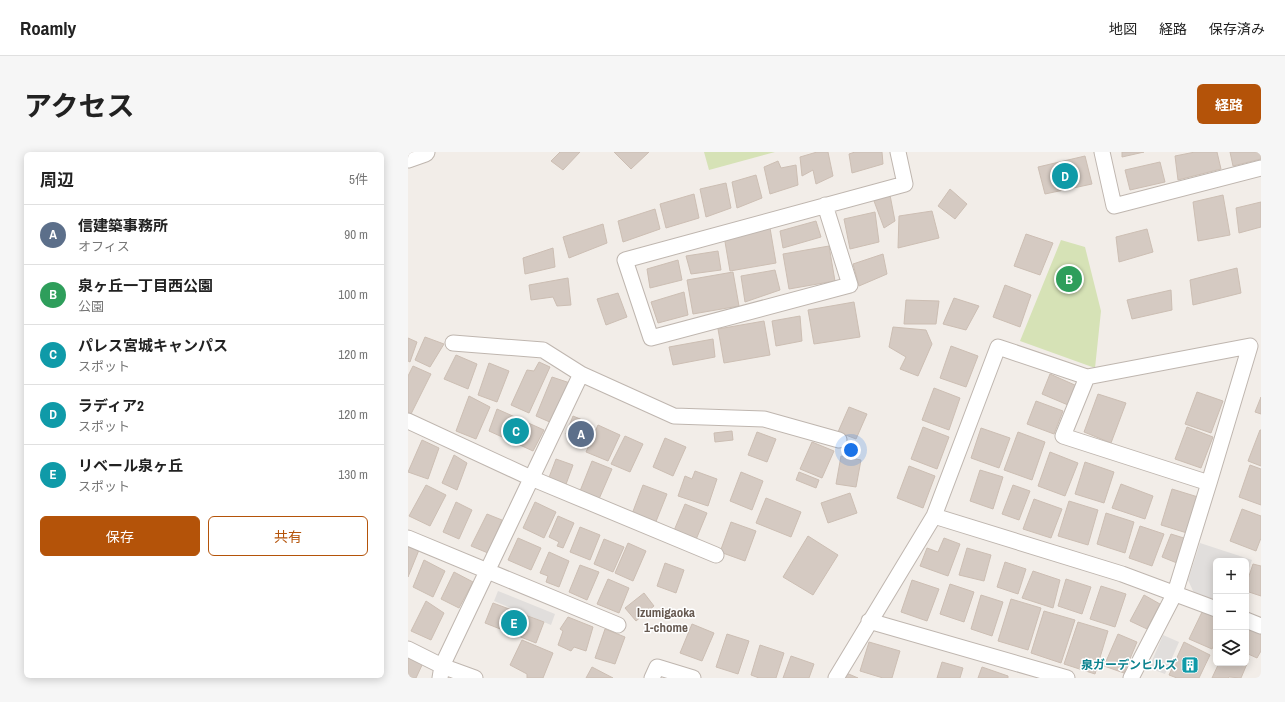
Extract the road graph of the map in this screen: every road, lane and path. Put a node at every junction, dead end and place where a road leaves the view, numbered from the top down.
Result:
1 (425, 152) edge
2 (898, 152) edge
3 (1102, 152) edge
4 (408, 158) edge
5 (1261, 168) edge
6 (825, 206) junction
7 (453, 343) dead end
8 (581, 374) junction
9 (1087, 377) junction
10 (408, 420) edge
11 (839, 440) dead end
12 (531, 478) junction
13 (1209, 483) junction
14 (934, 516) junction
15 (408, 538) edge
16 (716, 555) dead end
17 (487, 570) junction
18 (1175, 593) junction
19 (1213, 608) edge
20 (869, 621) junction
21 (1249, 621) edge
22 (618, 625) dead end
23 (1261, 626) edge
24 (408, 650) edge
25 (441, 672) edge
26 (475, 678) edge
27 (652, 678) edge
28 (693, 678) edge
29 (836, 678) edge
30 (1067, 678) edge
31 (1131, 678) edge

1 - 4 street
2 - 6 street
3 - 5 street
6 - 6 street
7 - 8 street
8 - 11 street
8 - 12 street
9 - 13 street
9 - 13 street
9 - 14 street
10 - 12 street
12 - 16 street
12 - 17 street
13 - 18 street
14 - 18 street
14 - 20 street
15 - 17 street
17 - 22 street
17 - 25 street
18 - 19 street
18 - 31 street
20 - 29 street
20 - 30 street
21 - 23 street
24 - 25 street
25 - 26 street
27 - 28 street

